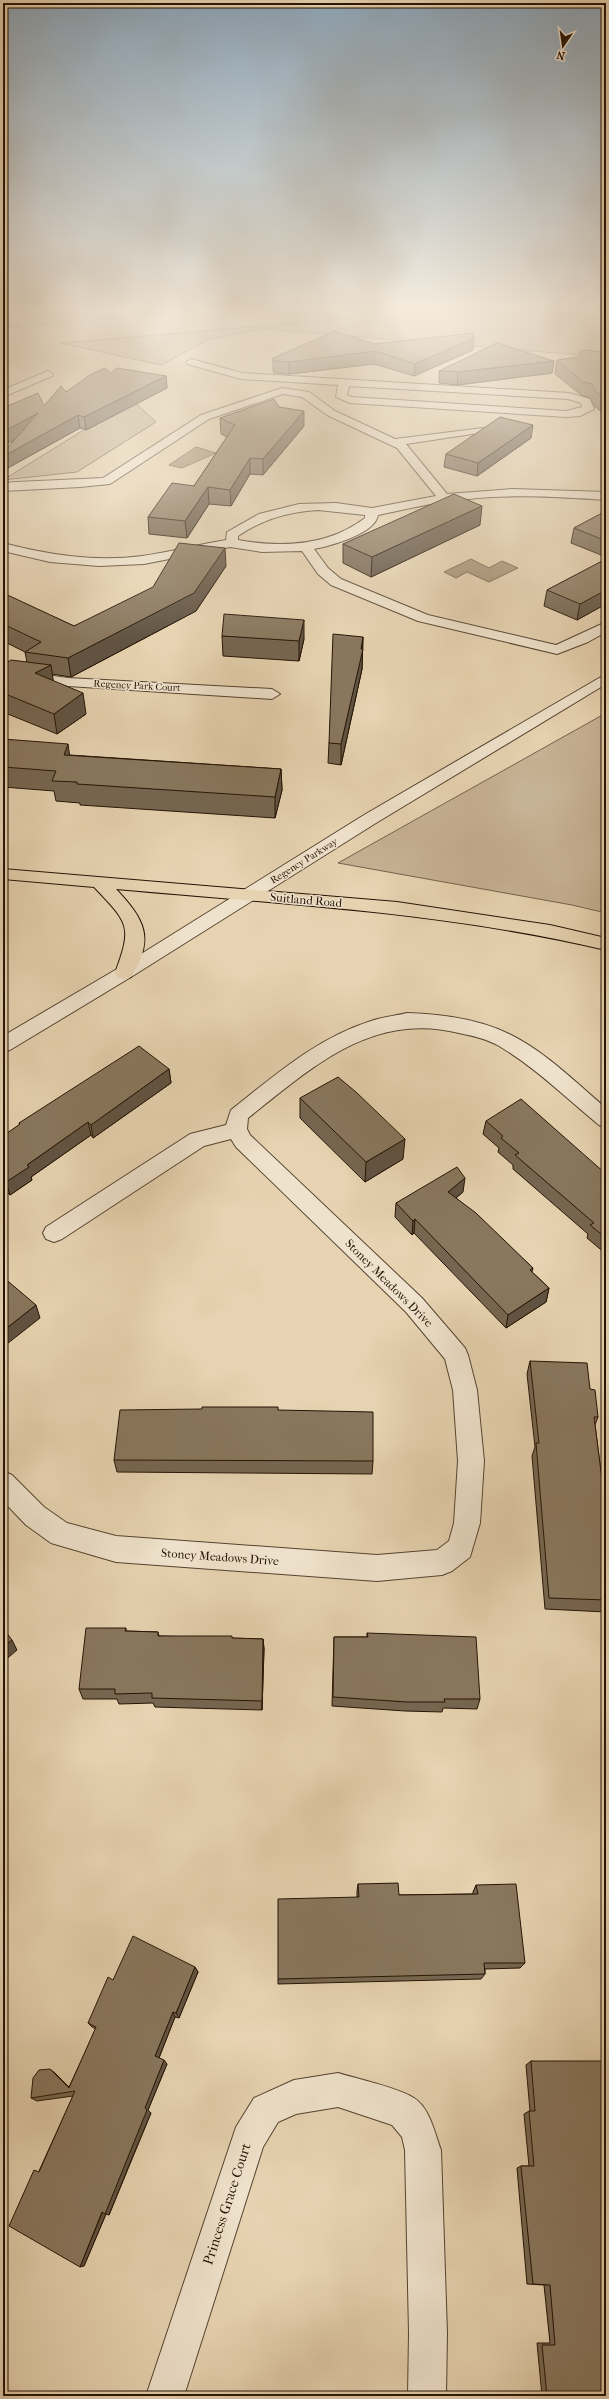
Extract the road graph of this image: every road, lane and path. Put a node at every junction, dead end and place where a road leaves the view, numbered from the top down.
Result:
1 (201, 419) edge
2 (344, 419) edge
3 (479, 430) edge
4 (395, 442) junction
5 (3, 487) edge
6 (606, 496) edge
7 (445, 498) junction
8 (372, 512) junction
9 (232, 543) junction
10 (305, 546) junction
11 (3, 547) edge
12 (606, 626) edge
13 (3, 673) edge
14 (606, 678) edge
15 (272, 694) dead end
16 (3, 874) edge
17 (99, 882) junction
18 (248, 895) junction
19 (606, 944) edge
20 (124, 973) junction
21 (3, 1045) edge
22 (606, 1120) edge
23 (236, 1130) junction
24 (54, 1233) dead end
25 (3, 1483) edge
26 (166, 2396) edge
27 (427, 2396) edge

1 - 5 street
2 - 4 street
3 - 4 street
4 - 7 street
6 - 7 street
7 - 8 street
8 - 9 street
8 - 10 street
9 - 10 street
9 - 11 street
10 - 12 street
13 - 15 street, Regency Park Court
14 - 18 street, Regency Parkway
16 - 17 main road, Suitland Road
17 - 18 main road, Suitland Road
17 - 20 main road
18 - 19 main road, Suitland Road
18 - 20 street, Regency Parkway
20 - 21 street, Regency Parkway
22 - 23 street
23 - 24 street
23 - 25 street, Stoney Meadows Drive
26 - 27 street, Princess Grace Court

